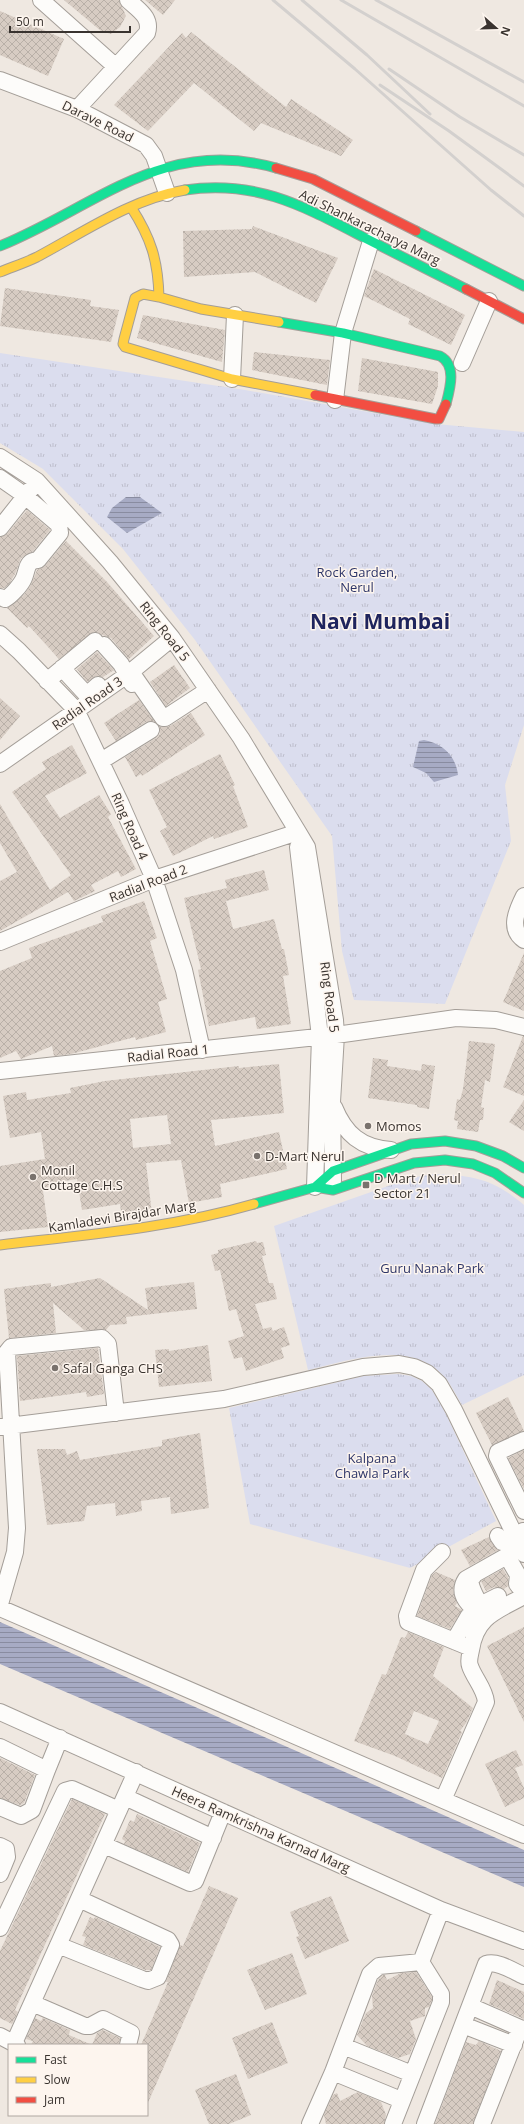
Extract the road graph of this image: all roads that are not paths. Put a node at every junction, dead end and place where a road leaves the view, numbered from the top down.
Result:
1 (41, 0) edge
2 (128, 0) edge
3 (114, 66) junction
4 (0, 80) edge
5 (77, 109) junction
6 (158, 169) junction
7 (167, 193) junction
8 (130, 207) junction
9 (371, 241) junction
10 (24, 243) junction
11 (0, 246) edge
12 (29, 261) junction
13 (0, 272) edge
14 (524, 286) edge
15 (158, 297) junction
16 (490, 301) junction
17 (235, 315) junction
18 (524, 319) edge
19 (343, 333) junction
20 (462, 363) dead end
21 (232, 379) junction
22 (335, 400) junction
23 (0, 457) edge
24 (0, 478) edge
25 (34, 479) junction
26 (22, 494) junction
27 (0, 517) edge
28 (0, 528) edge
29 (0, 597) edge
30 (0, 634) edge
31 (172, 638) junction
32 (62, 668) junction
33 (129, 674) junction
34 (47, 681) junction
35 (98, 685) dead end
36 (208, 690) junction
37 (141, 698) dead end
38 (76, 710) junction
39 (151, 730) dead end
40 (2, 758) edge
41 (101, 761) junction
42 (298, 832) junction
43 (154, 879) junction
44 (309, 896) junction
45 (524, 896) edge
46 (524, 940) edge
47 (0, 942) edge
48 (524, 1027) edge
49 (336, 1035) junction
50 (320, 1037) junction
51 (202, 1050) junction
52 (0, 1071) edge
53 (332, 1102) junction
54 (394, 1150) junction
55 (524, 1168) edge
56 (333, 1171) junction
57 (315, 1187) junction
58 (334, 1190) junction
59 (524, 1193) edge
60 (0, 1245) edge
61 (116, 1413) junction
62 (5, 1427) edge
63 (524, 1440) edge
64 (524, 1511) edge
65 (507, 1519) junction
66 (498, 1536) dead end
67 (519, 1546) edge
68 (442, 1552) dead end
69 (474, 1577) dead end
70 (524, 1593) edge
71 (498, 1596) dead end
72 (524, 1596) edge
73 (0, 1604) edge
74 (0, 1608) edge
75 (482, 1612) junction
76 (454, 1641) junction
77 (471, 1648) junction
78 (0, 1712) edge
79 (60, 1738) junction
80 (0, 1748) edge
81 (47, 1770) junction
82 (136, 1772) junction
83 (443, 1800) junction
84 (122, 1804) junction
85 (0, 1807) edge
86 (224, 1812) junction
87 (524, 1835) edge
88 (213, 1838) junction
89 (104, 1844) junction
90 (0, 1846) edge
91 (0, 1874) edge
92 (79, 1899) junction
93 (441, 1910) junction
94 (0, 1928) edge
95 (524, 1941) edge
96 (58, 1944) junction
97 (421, 1962) junction
98 (524, 1976) edge
99 (32, 2003) junction
100 (470, 2006) junction
101 (463, 2025) junction
102 (522, 2028) edge
103 (10, 2041) edge
104 (128, 2044) edge
105 (514, 2045) junction
106 (343, 2046) junction
107 (333, 2072) junction
108 (412, 2074) junction
109 (401, 2100) junction
110 (310, 2124) edge
111 (393, 2124) edge
112 (425, 2124) edge
113 (482, 2124) edge

1 - 3 street
2 - 3 street
3 - 5 street
4 - 5 street, Darave Road
5 - 6 street, Darave Road
6 - 7 street, Darave Road
6 - 10 street, Adi Shankaracharya Marg
6 - 14 street, Adi Shankaracharya Marg
7 - 8 street, Adi Shankaracharya Marg
7 - 9 street, Adi Shankaracharya Marg
8 - 12 street, Adi Shankaracharya Marg
8 - 15 street
9 - 16 street, Adi Shankaracharya Marg
9 - 19 street
10 - 11 street, Adi Shankaracharya Marg
10 - 12 street
12 - 13 street, Adi Shankaracharya Marg
15 - 17 street
15 - 21 street
16 - 18 street, Adi Shankaracharya Marg
16 - 20 street
17 - 19 street
17 - 21 street
19 - 22 street
19 - 22 street
21 - 22 street
23 - 25 street, Ring Road 5
24 - 26 street
25 - 26 street
25 - 31 street, Ring Road 5
26 - 27 street
26 - 28 street
26 - 29 street
30 - 34 street, Ring Road 4
31 - 33 street, Radial Road 3
31 - 36 street, Ring Road 5
32 - 33 street
32 - 34 street
32 - 35 street
33 - 36 street
33 - 37 street
33 - 38 street, Radial Road 3
34 - 38 street, Ring Road 4
36 - 42 street, Ring Road 5
38 - 40 street, Radial Road 3
38 - 41 street, Ring Road 4
39 - 41 street
41 - 43 street, Ring Road 4
42 - 43 street, Radial Road 2
42 - 44 street, Ring Road 5
43 - 47 street, Radial Road 2
43 - 51 street, Ring Road 4
44 - 49 street, Ring Road 5
44 - 50 street, Ring Road 5
45 - 46 street
48 - 49 street, Radial Road 1
49 - 50 street, Radial Road 1
49 - 53 street, Ring Road 5
50 - 51 street, Radial Road 1
50 - 57 street, Ring Road 5
51 - 52 street, Radial Road 1
53 - 54 street
53 - 56 street, Ring Road 5
54 - 55 street, Kamladevi Birajdar Marg
54 - 56 street, Kamladevi Birajdar Marg
56 - 57 street, Kamladevi Birajdar Marg
56 - 58 street, Ring Road 5
57 - 58 street, Kamladevi Birajdar Marg
57 - 60 street, Kamladevi Birajdar Marg
58 - 59 street, Kamladevi Birajdar Marg
61 - 62 street
61 - 62 street
61 - 65 street
62 - 73 street
63 - 64 street
64 - 65 street
65 - 67 street
66 - 67 street
67 - 70 street
67 - 75 street
68 - 76 street
69 - 75 street
71 - 75 street
72 - 75 street
74 - 83 street
75 - 76 street
75 - 77 street
76 - 77 street
77 - 83 street
78 - 79 street, Heera Ramkrishna Karnad Marg
79 - 81 street
79 - 82 street, Heera Ramkrishna Karnad Marg
80 - 81 street
81 - 85 street
82 - 84 street
82 - 86 street, Heera Ramkrishna Karnad Marg
83 - 87 street
84 - 88 street
84 - 89 street
84 - 94 street
86 - 88 street
86 - 93 street, Heera Ramkrishna Karnad Marg
88 - 89 street
89 - 92 street
90 - 91 street
92 - 96 street
92 - 96 street
93 - 95 street, Heera Ramkrishna Karnad Marg
93 - 97 street
96 - 99 street
97 - 106 street
97 - 108 street
98 - 100 street
99 - 103 street
99 - 104 street
100 - 101 street
100 - 102 street
101 - 105 street
101 - 112 street
102 - 105 street
105 - 113 street
106 - 107 street
106 - 108 street
107 - 109 street
107 - 110 street
108 - 109 street
109 - 111 street

